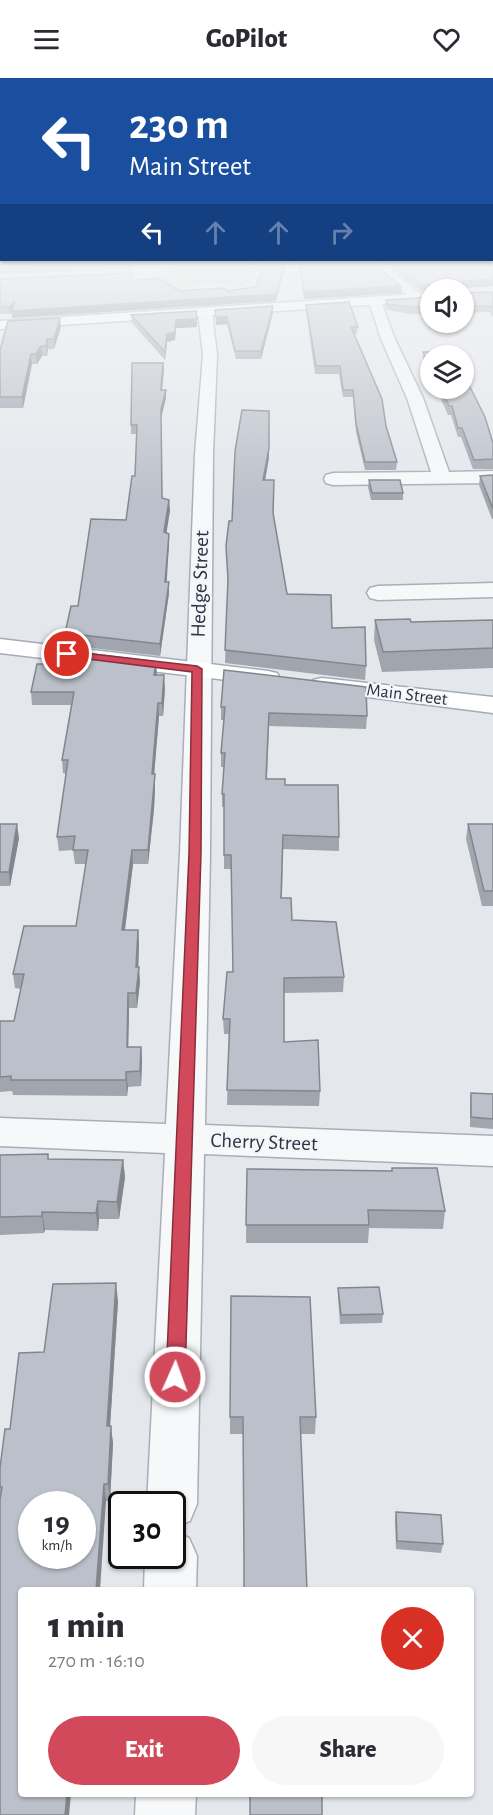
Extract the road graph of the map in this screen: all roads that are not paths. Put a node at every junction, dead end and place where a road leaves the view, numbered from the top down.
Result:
1 (208, 340) edge
2 (388, 340) edge
3 (442, 477) junction
4 (493, 477) edge
5 (333, 478) dead end
6 (493, 590) edge
7 (378, 593) dead end
8 (0, 646) edge
9 (197, 669) junction
10 (493, 705) edge
11 (0, 1132) edge
12 (186, 1139) junction
13 (493, 1150) edge
14 (172, 1491) edge
15 (171, 1569) edge
16 (170, 1587) edge
17 (166, 1797) edge
18 (165, 1815) edge

1 - 9 street, Hedge Street
2 - 3 street
3 - 4 street
3 - 5 street
6 - 7 street
8 - 9 main road, Main Street
9 - 10 main road, Main Street
9 - 12 street, Hedge Street
11 - 12 street, Cherry Street
12 - 13 street, Cherry Street
12 - 14 street, Hedge Street
15 - 16 street
17 - 18 street

